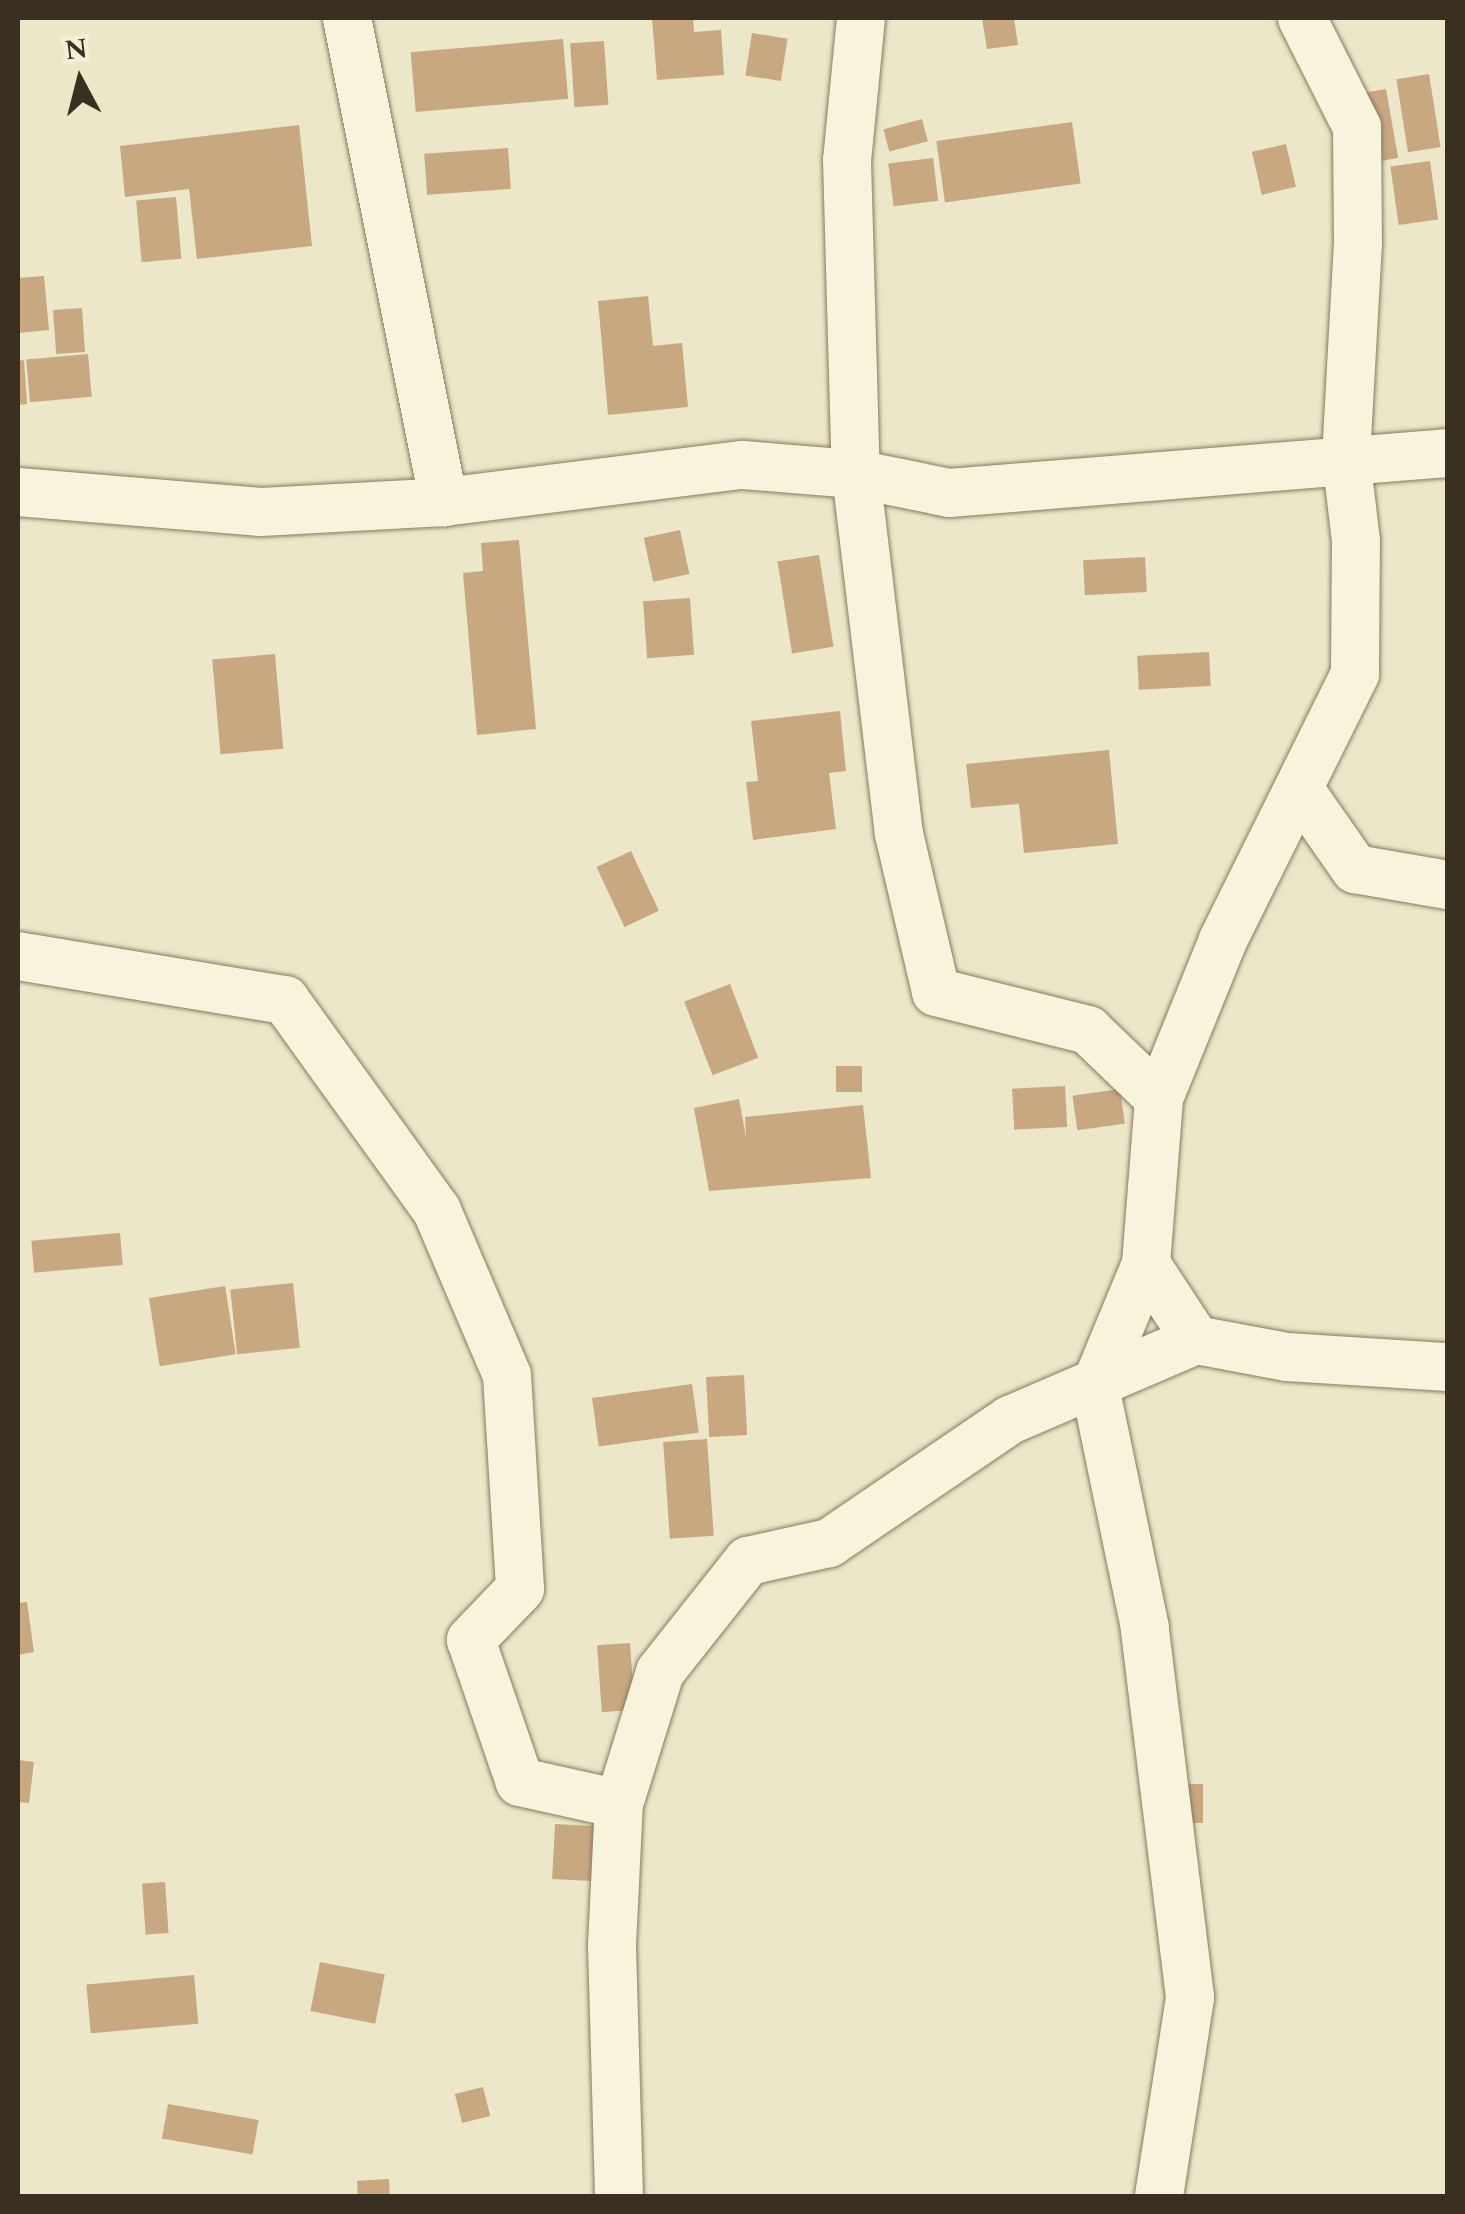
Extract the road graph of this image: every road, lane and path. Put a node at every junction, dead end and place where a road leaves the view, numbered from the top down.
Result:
1 (346, 18) edge
2 (862, 18) edge
3 (1302, 18) edge
4 (1448, 453) edge
5 (1346, 457) junction
6 (856, 474) junction
7 (18, 492) edge
8 (444, 502) junction
9 (1302, 792) junction
10 (1448, 885) edge
11 (18, 956) edge
12 (1159, 1098) junction
13 (1146, 1264) junction
14 (1196, 1340) junction
15 (1448, 1368) edge
16 (1094, 1388) junction
17 (619, 1804) junction
18 (619, 2196) edge
19 (1160, 2196) edge

1 - 8 street
2 - 6 street
3 - 5 street
4 - 5 street
5 - 6 street
5 - 9 street
6 - 8 street
6 - 12 street
7 - 8 street
9 - 10 street
9 - 12 street
11 - 17 street
12 - 13 street
13 - 14 street
13 - 16 street
14 - 15 street
14 - 16 street
16 - 17 street
16 - 19 street
17 - 18 street

